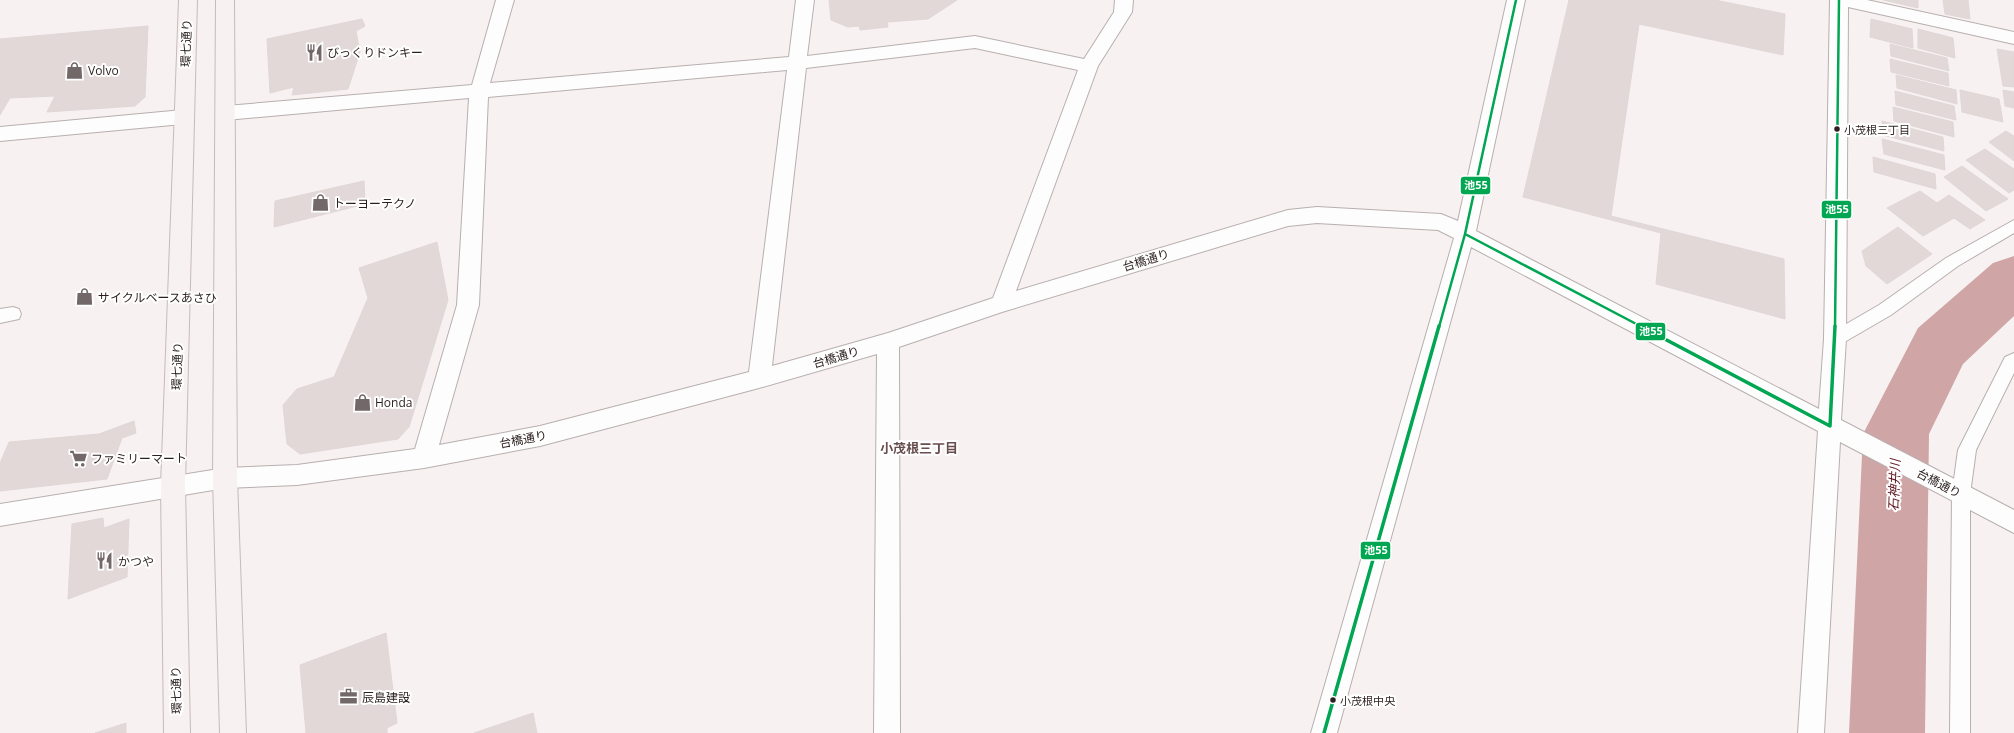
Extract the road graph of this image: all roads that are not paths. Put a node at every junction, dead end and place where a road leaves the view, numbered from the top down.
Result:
1 (188, 0) edge
2 (225, 0) edge
3 (505, 0) edge
4 (805, 0) edge
5 (1124, 0) edge
6 (1516, 0) edge
7 (1840, 0) edge
8 (2014, 38) edge
9 (797, 63) junction
10 (1089, 66) junction
11 (480, 91) junction
12 (226, 113) junction
13 (183, 117) junction
14 (0, 134) edge
15 (2014, 226) edge
16 (1465, 234) junction
17 (1001, 304) junction
18 (1835, 339) junction
19 (888, 342) junction
20 (2014, 360) edge
21 (759, 379) junction
22 (1838, 430) junction
23 (424, 458) junction
24 (225, 478) junction
25 (173, 486) junction
26 (1956, 491) junction
27 (0, 515) edge
28 (2014, 522) edge
29 (177, 733) edge
30 (233, 733) edge
31 (887, 733) edge
32 (1324, 733) edge
33 (1811, 733) edge
34 (1960, 733) edge

1 - 13 main road, 環七通り
2 - 12 main road
3 - 11 street
4 - 9 street
5 - 10 street
6 - 16 street
7 - 8 street
7 - 18 street
9 - 10 street
9 - 11 street
9 - 21 street
10 - 17 street
11 - 12 street
11 - 23 street
12 - 24 main road
13 - 14 street
13 - 25 main road, 環七通り
15 - 18 lane
16 - 17 street, 台橋通り
16 - 22 street, 台橋通り
16 - 32 street
17 - 19 street, 台橋通り
18 - 22 street
19 - 21 street, 台橋通り
19 - 31 street
20 - 26 lane
21 - 23 street, 台橋通り
22 - 26 street, 台橋通り
22 - 33 street
23 - 24 street, 台橋通り
24 - 25 street, 台橋通り
24 - 30 main road
25 - 27 street, 台橋通り
25 - 29 main road, 環七通り
26 - 28 street, 台橋通り
26 - 34 lane

